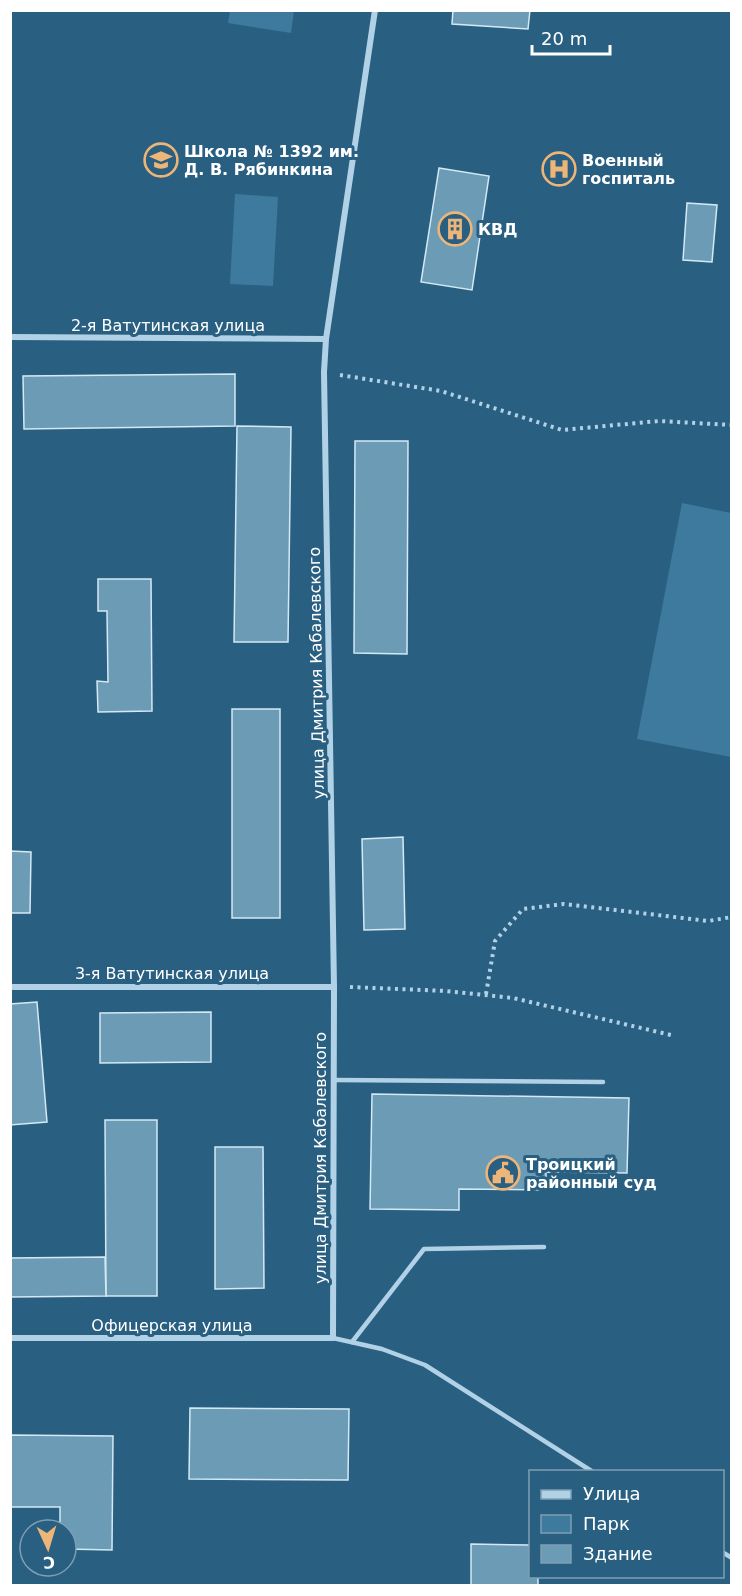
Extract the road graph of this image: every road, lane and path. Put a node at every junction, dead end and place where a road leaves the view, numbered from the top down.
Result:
1 (375, 10) edge
2 (10, 337) edge
3 (326, 339) junction
4 (324, 372) junction
5 (732, 425) edge
6 (732, 917) edge
7 (10, 987) edge
8 (334, 987) junction
9 (486, 994) junction
10 (671, 1035) dead end
11 (334, 1080) junction
12 (603, 1082) dead end
13 (544, 1247) dead end
14 (10, 1338) edge
15 (333, 1338) junction
16 (352, 1342) junction
17 (590, 1470) edge

1 - 3 street, улица Дмитрия Кабалевского
2 - 3 street, 2-я Ватутинская улица
3 - 4 street, улица Дмитрия Кабалевского
4 - 5 path
4 - 8 street, улица Дмитрия Кабалевского
6 - 9 path
7 - 8 street, 3-я Ватутинская улица
8 - 9 path
8 - 11 street, улица Дмитрия Кабалевского
9 - 10 path
11 - 12 lane
11 - 15 street, улица Дмитрия Кабалевского
13 - 16 lane
14 - 15 street, Офицерская улица
15 - 16 lane
16 - 17 lane

